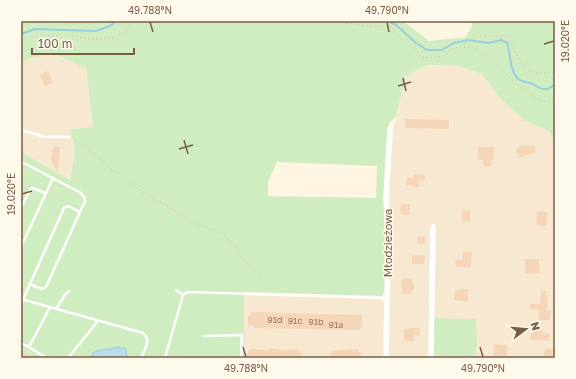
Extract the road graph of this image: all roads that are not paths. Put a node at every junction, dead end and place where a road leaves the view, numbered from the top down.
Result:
1 (390, 128) dead end
2 (21, 130) edge
3 (69, 137) road end
4 (21, 163) edge
5 (53, 178) junction
6 (45, 193) junction
7 (21, 208) edge
8 (80, 212) junction
9 (433, 227) dead end
10 (21, 247) edge
11 (29, 284) junction
12 (176, 290) dead end
13 (69, 291) dead end
14 (182, 295) junction
15 (387, 298) junction
16 (22, 299) edge
17 (21, 304) edge
18 (50, 307) junction
19 (56, 309) junction
20 (98, 320) junction
21 (204, 336) dead end
22 (21, 343) edge
23 (29, 347) junction
24 (46, 358) edge
25 (68, 358) edge
26 (141, 358) edge
27 (165, 358) edge
28 (242, 358) edge
29 (386, 358) edge
30 (431, 358) edge

1 - 15 street, Młodzieżowa
2 - 3 lane
4 - 5 lane
5 - 6 lane
5 - 8 lane
6 - 7 lane
6 - 10 lane
8 - 11 lane
8 - 11 lane
9 - 30 street
11 - 16 lane
12 - 14 lane
13 - 19 lane
14 - 15 lane
14 - 27 lane
15 - 29 street, Młodzieżowa
16 - 17 lane
16 - 18 lane
18 - 19 lane
18 - 23 lane
19 - 20 lane
20 - 25 lane
20 - 26 lane
21 - 28 lane
22 - 23 lane
23 - 24 lane

